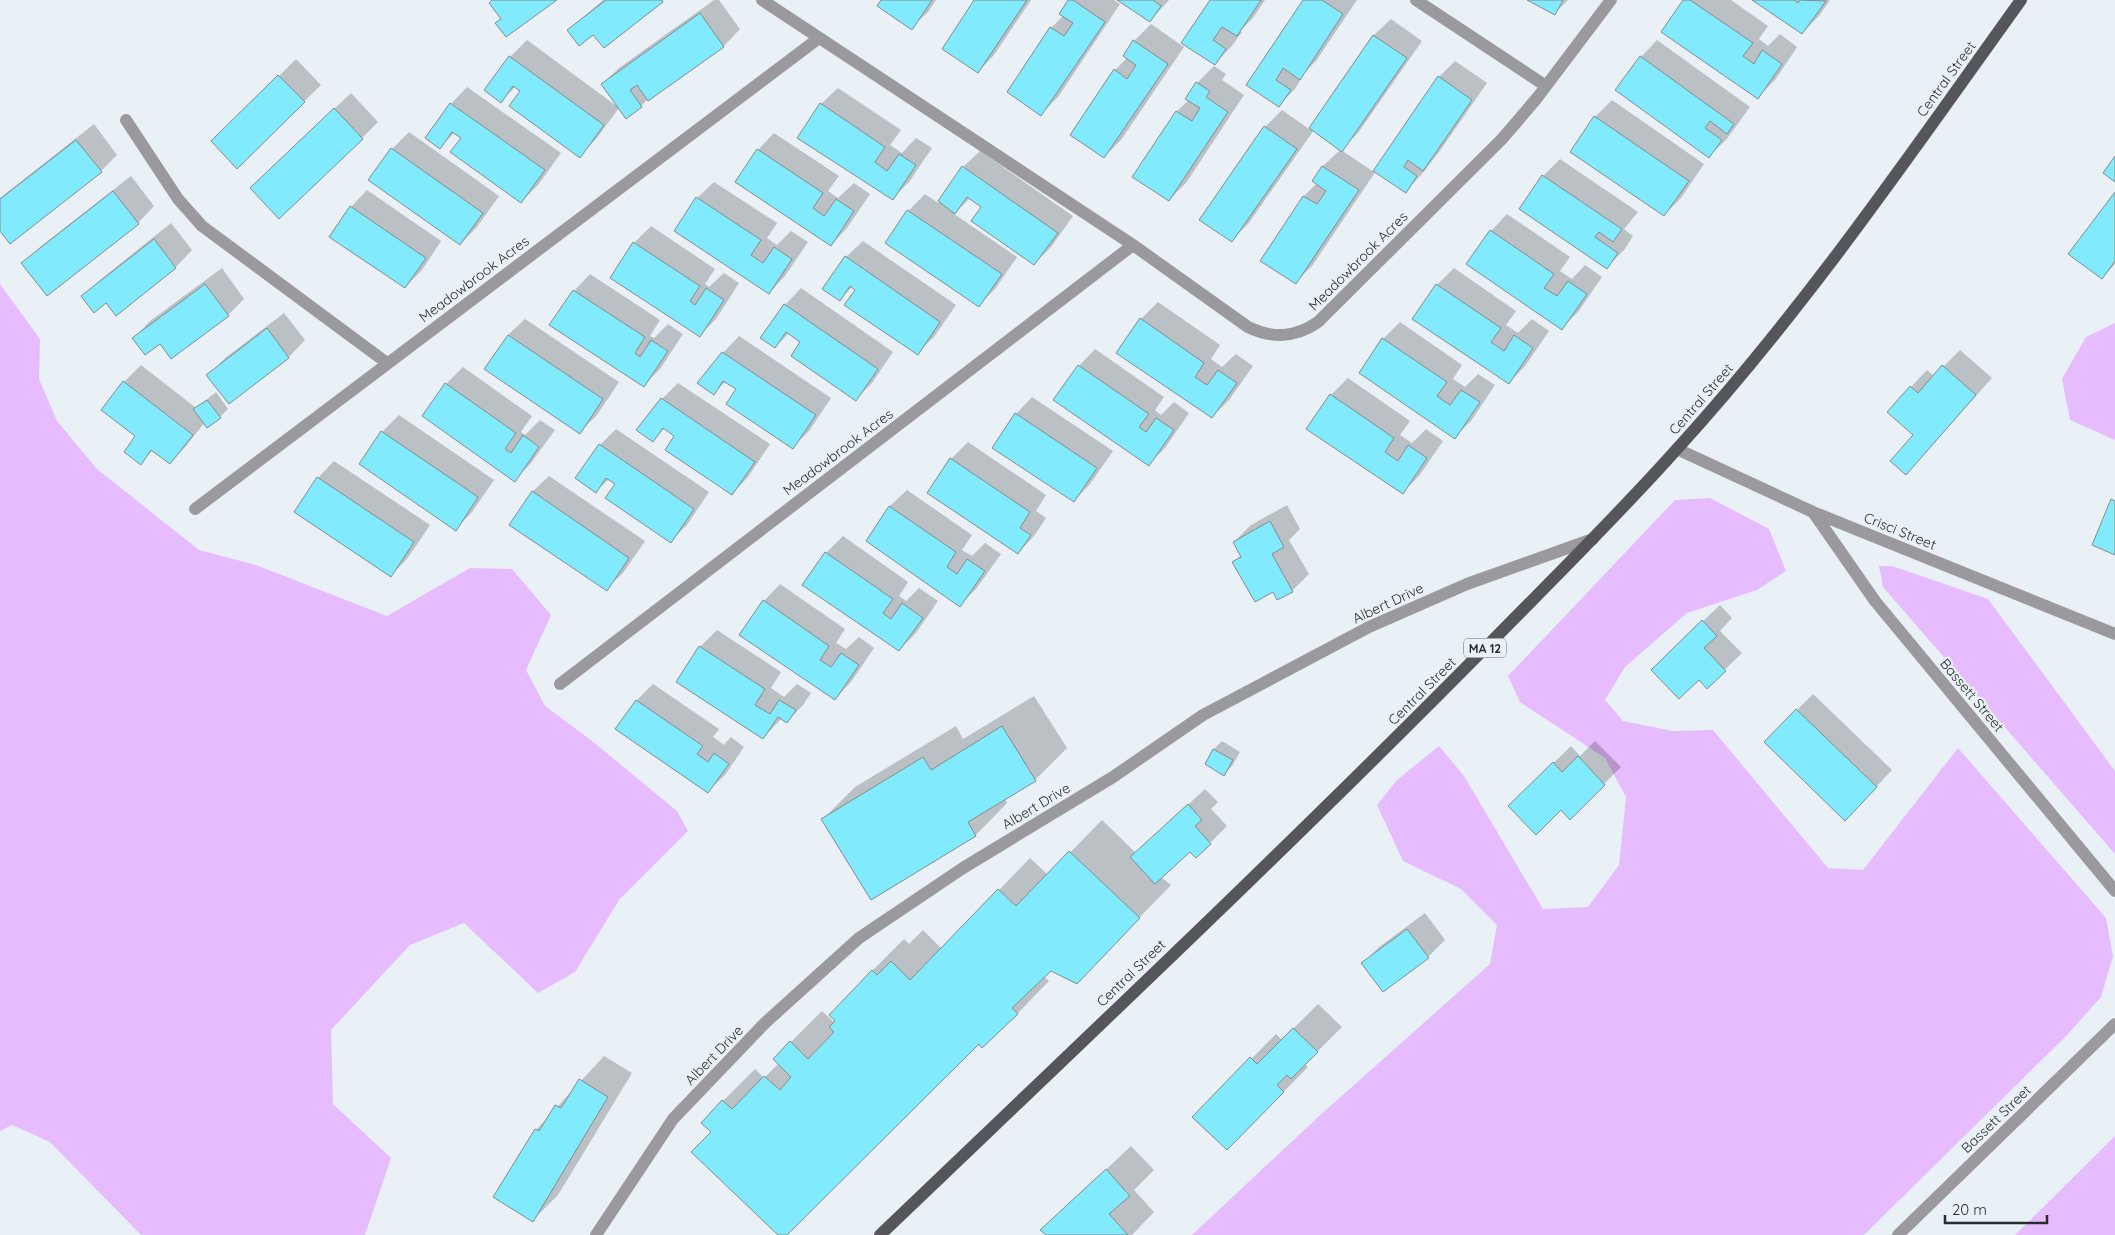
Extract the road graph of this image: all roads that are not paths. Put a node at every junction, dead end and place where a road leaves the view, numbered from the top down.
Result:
1 (762, 0) edge
2 (1416, 0) edge
3 (1611, 0) edge
4 (2022, 0) edge
5 (819, 38) junction
6 (1546, 86) junction
7 (126, 120) dead end
8 (1133, 245) junction
9 (387, 363) junction
10 (1677, 450) junction
11 (196, 509) dead end
12 (1813, 512) junction
13 (1592, 539) junction
14 (2115, 634) edge
15 (560, 684) dead end
16 (2115, 891) edge
17 (2115, 1024) edge
18 (596, 1235) edge
19 (880, 1235) edge
20 (1898, 1235) edge

1 - 5 street, Meadowbrook Acres
2 - 6 street
3 - 6 street, Meadowbrook Acres
4 - 10 main road, Central Street / MA 12
5 - 8 street, Meadowbrook Acres
5 - 9 street, Meadowbrook Acres
6 - 8 street, Meadowbrook Acres
7 - 9 street
8 - 15 street, Meadowbrook Acres
9 - 11 street, Meadowbrook Acres
10 - 12 street, Crisci Street
10 - 13 main road, Central Street / MA 12
12 - 14 street, Crisci Street
12 - 16 street, Bassett Street
13 - 18 street, Albert Drive
13 - 19 main road, Central Street / MA 12
17 - 20 street, Bassett Street

